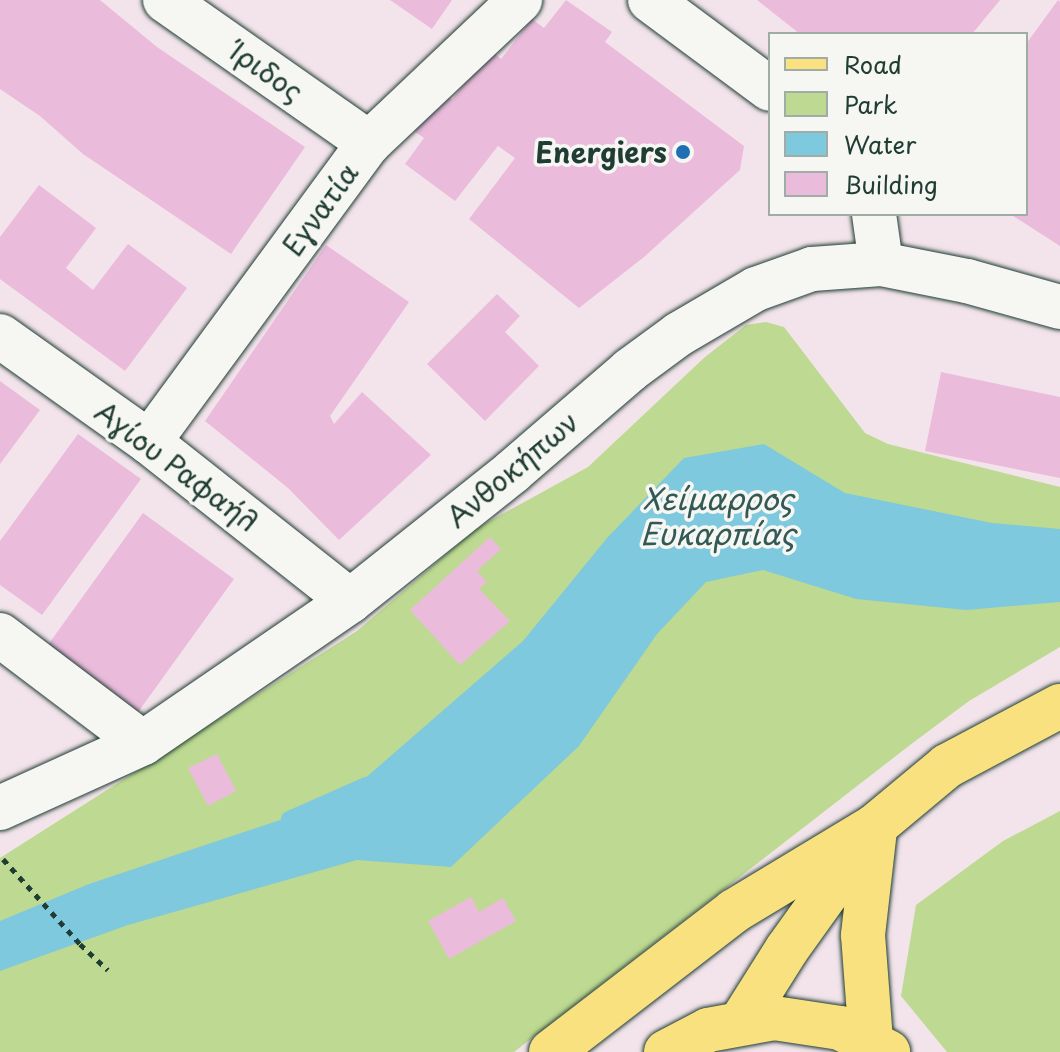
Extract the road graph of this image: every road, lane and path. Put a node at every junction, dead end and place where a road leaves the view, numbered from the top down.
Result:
1 (165, 0) edge
2 (520, 0) edge
3 (650, 0) edge
4 (768, 88) edge
5 (369, 143) junction
6 (874, 216) edge
7 (881, 264) junction
8 (1060, 307) edge
9 (0, 336) edge
10 (149, 442) junction
11 (350, 601) junction
12 (0, 635) edge
13 (1060, 706) edge
14 (143, 743) junction
15 (0, 808) edge
16 (875, 826) junction
17 (0, 855) edge
18 (108, 970) dead end
19 (741, 1022) junction
20 (880, 1047) edge
21 (551, 1052) edge
22 (666, 1052) edge

1 - 5 street, Ίριδος
2 - 5 street, Εγνατία
3 - 4 street
5 - 10 street, Εγνατία
6 - 7 street
7 - 8 street, Ανθοκήπων
7 - 11 street, Ανθοκήπων
9 - 10 street, Αγίου Ραφαήλ
10 - 11 street, Αγίου Ραφαήλ
11 - 14 street, Ανθοκήπων
12 - 14 street
13 - 16 main road
14 - 15 street, Ανθοκήπων
16 - 19 main road
16 - 20 main road
16 - 21 main road
17 - 18 path
19 - 20 main road
19 - 22 main road

